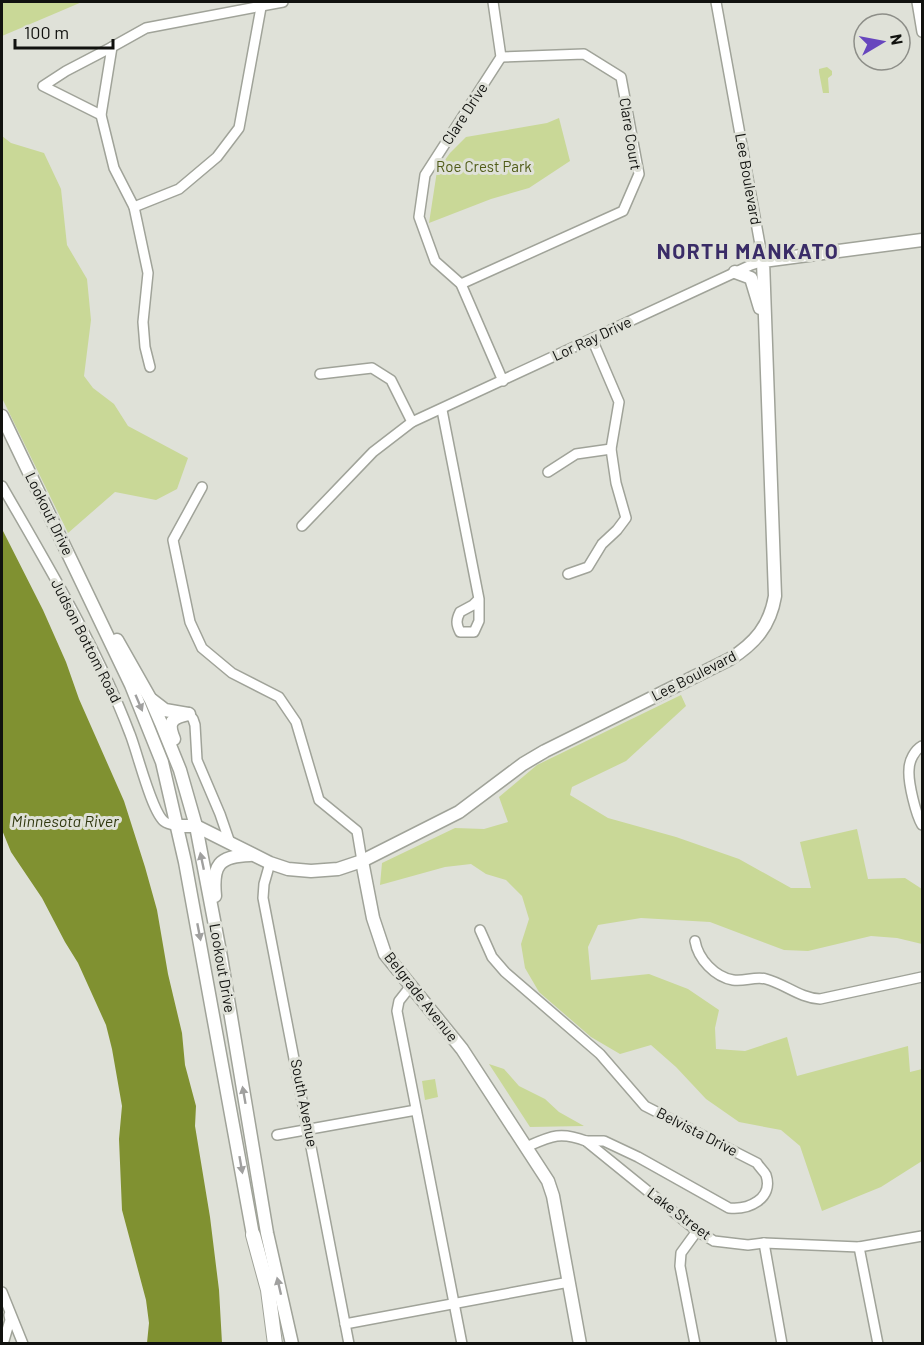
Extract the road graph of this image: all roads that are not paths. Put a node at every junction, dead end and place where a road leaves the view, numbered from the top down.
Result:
1 (283, 2) edge
2 (494, 2) edge
3 (716, 2) edge
4 (917, 2) edge
5 (262, 3) edge
6 (922, 32) edge
7 (112, 47) junction
8 (501, 57) junction
9 (101, 115) junction
10 (134, 207) junction
11 (922, 240) edge
12 (763, 261) junction
13 (735, 272) junction
14 (461, 284) junction
15 (765, 330) junction
16 (592, 339) junction
17 (150, 367) dead end
18 (320, 374) dead end
19 (503, 381) junction
20 (442, 410) junction
21 (2, 416) edge
22 (412, 422) junction
23 (611, 449) junction
24 (548, 472) dead end
25 (2, 486) edge
26 (202, 487) dead end
27 (302, 526) dead end
28 (568, 574) dead end
29 (478, 599) dead end
30 (98, 612) junction
31 (151, 700) junction
32 (189, 714) junction
33 (922, 746) edge
34 (188, 796) junction
35 (922, 825) edge
36 (178, 826) junction
37 (196, 826) junction
38 (230, 843) junction
39 (252, 855) junction
40 (362, 861) junction
41 (270, 863) junction
42 (480, 930) dead end
43 (695, 942) dead end
44 (221, 957) junction
45 (922, 977) edge
46 (410, 987) junction
47 (416, 1110) junction
48 (309, 1130) junction
49 (277, 1135) dead end
50 (586, 1140) junction
51 (526, 1147) junction
52 (697, 1231) junction
53 (253, 1235) junction
54 (922, 1236) edge
55 (764, 1243) junction
56 (859, 1247) junction
57 (569, 1282) junction
58 (2, 1292) edge
59 (455, 1303) junction
60 (9, 1310) junction
61 (345, 1324) junction
62 (3, 1344) edge
63 (23, 1344) edge
64 (266, 1344) edge
65 (276, 1344) edge
66 (292, 1344) edge
67 (349, 1344) edge
68 (462, 1344) edge
69 (580, 1344) edge
70 (695, 1344) edge
71 (782, 1344) edge
72 (878, 1344) edge

1 - 5 street
2 - 8 street
3 - 12 street, Lee Boulevard
4 - 6 street
5 - 7 street
5 - 10 street
7 - 9 street
7 - 9 street
8 - 14 street, Clare Drive
8 - 14 street, Clare Court
9 - 10 street
10 - 17 street
11 - 12 main road, Lor Ray Drive
12 - 13 street, Lor Ray Drive
12 - 15 main road, Lee Boulevard
13 - 15 main road
13 - 16 street, Lor Ray Drive
14 - 19 street, Clare Drive
15 - 40 main road, Lee Boulevard
16 - 19 street, Lor Ray Drive
16 - 23 street
18 - 22 street
19 - 20 street, Lor Ray Drive
20 - 22 street, Lor Ray Drive
20 - 29 street
21 - 30 main road, Lookout Drive
22 - 27 street, Lor Ray Drive
23 - 24 street
23 - 28 street
25 - 36 street, Judson Bottom Road
26 - 40 street, Belgrade Avenue
30 - 31 main road, Lookout Drive
30 -> 36 main road, Lookout Drive
31 - 32 main road
31 - 34 main road, Lookout Drive
32 - 34 main road
32 - 38 street
33 - 35 street
34 - 37 main road, Lookout Drive
36 - 37 main road, Lee Boulevard
36 -> 53 main road, Lookout Drive
37 - 38 main road, Lee Boulevard
44 -> 37 main road, Lookout Drive
38 - 39 main road, Lee Boulevard
39 - 41 main road, Lee Boulevard
39 - 44 main road
40 - 41 main road, Lee Boulevard
40 - 46 main road, Belgrade Avenue
41 - 48 street, South Avenue
42 - 50 street, Belvista Drive
43 - 45 street
66 -> 44 main road, Lookout Drive
46 - 47 street
46 - 51 main road, Belgrade Avenue
47 - 48 street
47 - 59 street
48 - 49 street
48 - 61 street, South Avenue
50 - 51 street
50 - 52 street, Lake Street
51 - 57 main road, Belgrade Avenue
52 - 55 street, Lake Street
52 - 70 street
53 - 64 highway
53 - 65 highway
54 - 56 street, Lake Street
55 - 56 street, Lake Street
55 - 71 street
56 - 72 street
57 - 59 street
57 - 69 main road, Belgrade Avenue
58 - 60 street
59 - 61 street
59 - 68 street
60 - 62 street
60 - 63 street
61 - 67 street, South Avenue

